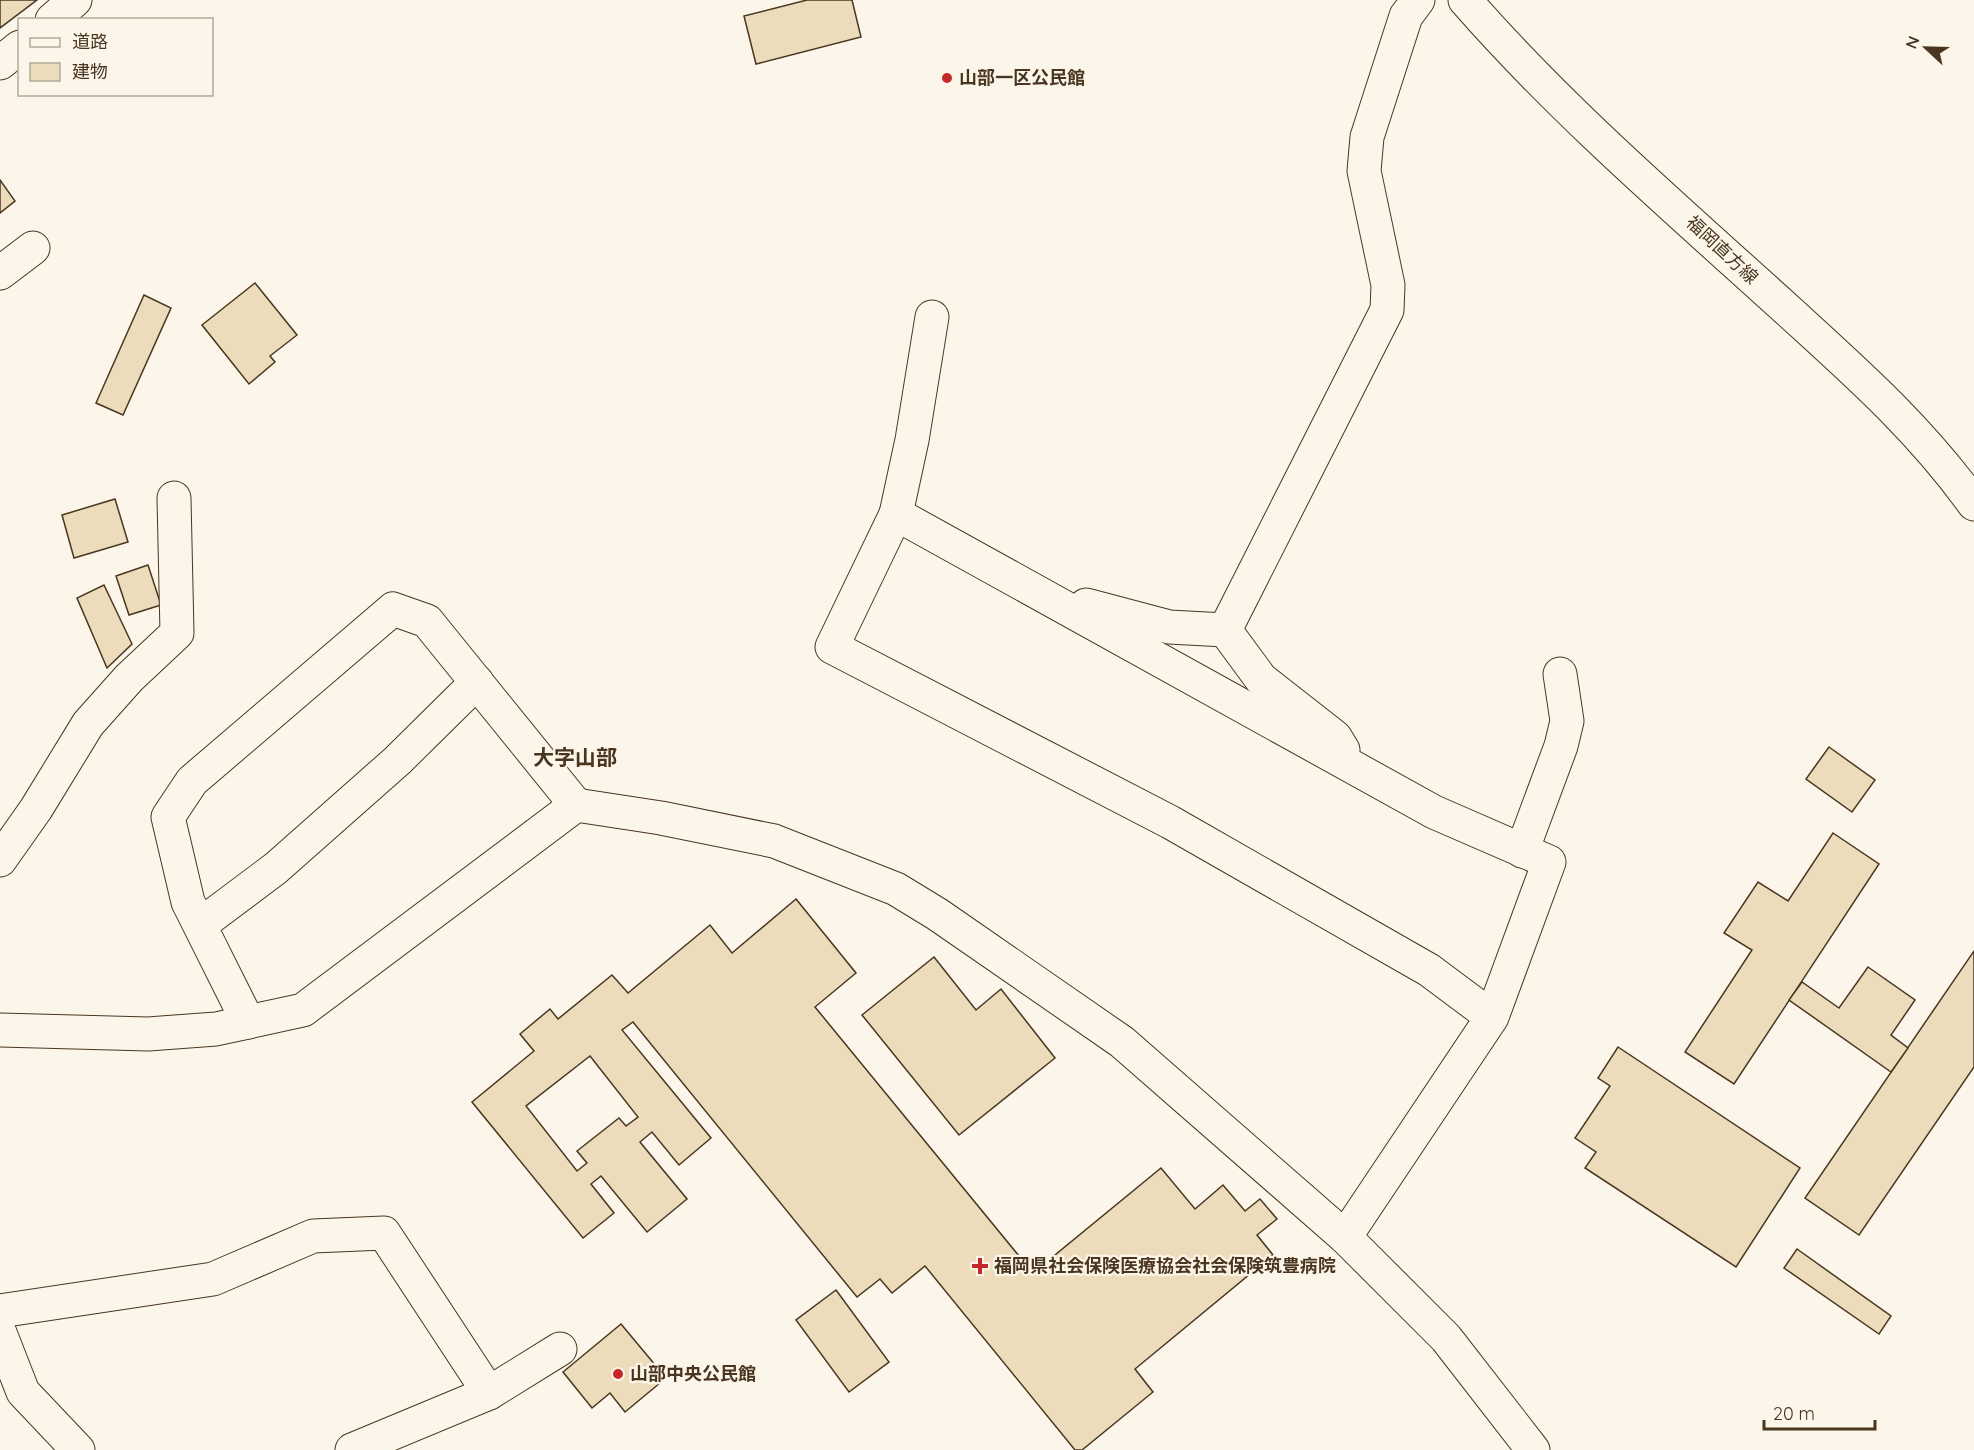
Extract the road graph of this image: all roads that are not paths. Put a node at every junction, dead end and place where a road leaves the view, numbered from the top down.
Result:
1 (75, 0) edge
2 (1418, 0) edge
3 (1465, 0) edge
4 (53, 18) edge
5 (18, 48) edge
6 (0, 63) edge
7 (33, 248) dead end
8 (0, 273) edge
9 (932, 316) dead end
10 (174, 498) dead end
11 (1974, 504) edge
12 (896, 514) junction
13 (1016, 581) junction
14 (1225, 630) junction
15 (1560, 674) dead end
16 (477, 682) junction
17 (1353, 768) junction
18 (576, 805) junction
19 (1522, 851) junction
20 (0, 860) edge
21 (200, 925) junction
22 (1492, 1017) junction
23 (248, 1022) junction
24 (0, 1030) edge
25 (1345, 1237) junction
26 (0, 1311) edge
27 (0, 1333) edge
28 (560, 1350) dead end
29 (489, 1393) junction
30 (78, 1450) edge
31 (352, 1450) edge
32 (1533, 1450) edge

1 - 4 street
2 - 14 street
3 - 11 street, 福岡直方線
5 - 6 street
7 - 8 street
9 - 12 street
10 - 20 street
12 - 13 street
12 - 22 street
13 - 14 street
13 - 17 street
14 - 17 street
15 - 19 street
16 - 18 street
16 - 21 street
16 - 21 street
17 - 19 street
18 - 23 street
18 - 25 street
19 - 22 street
21 - 23 street
22 - 25 street
23 - 24 street
25 - 32 street
26 - 29 street
27 - 30 street
28 - 29 street
29 - 31 street

